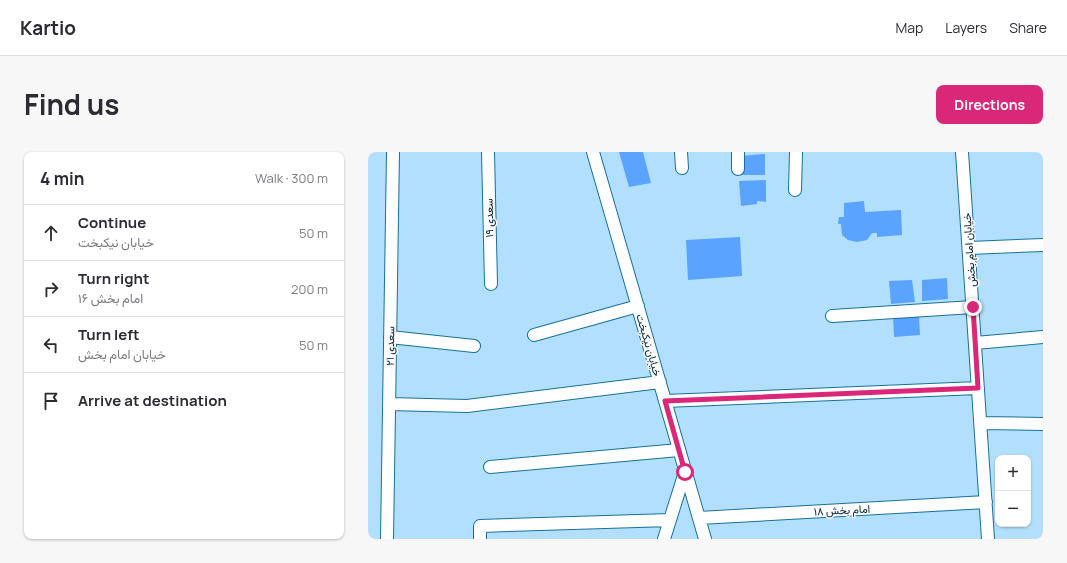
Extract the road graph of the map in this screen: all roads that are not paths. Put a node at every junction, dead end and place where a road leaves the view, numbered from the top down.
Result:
1 (393, 152) edge
2 (488, 152) edge
3 (593, 152) edge
4 (681, 152) edge
5 (738, 152) edge
6 (796, 152) edge
7 (962, 152) edge
8 (682, 168) dead end
9 (738, 170) dead end
10 (795, 190) dead end
11 (1043, 245) edge
12 (969, 248) junction
13 (491, 284) dead end
14 (638, 306) junction
15 (973, 307) junction
16 (832, 316) dead end
17 (534, 335) dead end
18 (390, 337) junction
19 (1043, 337) edge
20 (975, 343) junction
21 (474, 346) dead end
22 (660, 382) junction
23 (978, 388) junction
24 (665, 401) junction
25 (389, 404) junction
26 (981, 423) junction
27 (1043, 424) edge
28 (679, 450) junction
29 (490, 467) dead end
30 (685, 472) junction
31 (986, 502) junction
32 (699, 518) junction
33 (670, 520) junction
34 (387, 539) edge
35 (480, 539) edge
36 (664, 539) edge
37 (705, 539) edge
38 (988, 539) edge

1 - 18 street, سعدی ۲۱
2 - 13 street, سعدی ۱۹
3 - 14 street, خیابان نیکبخت
4 - 8 street
5 - 9 street
6 - 10 street
7 - 12 street, خیابان امام بخش
11 - 12 street
12 - 15 street, خیابان امام بخش
14 - 17 street
14 - 22 street, خیابان نیکبخت
15 - 16 street
15 - 20 street, خیابان امام بخش
18 - 21 street
18 - 25 street, سعدی ۲۱
19 - 20 street
20 - 23 street, خیابان امام بخش
22 - 24 street, خیابان نیکبخت
22 - 25 street
23 - 24 street
23 - 26 street, خیابان امام بخش
24 - 28 street, خیابان نیکبخت
25 - 34 street, سعدی ۲۱
26 - 27 street
26 - 31 street, خیابان امام بخش
28 - 29 street
28 - 30 street, خیابان نیکبخت
30 - 32 street, خیابان نیکبخت
30 - 33 street
31 - 32 street, امام بخش ۱۸
31 - 38 street, خیابان امام بخش
32 - 37 street, خیابان نیکبخت
33 - 35 street
33 - 36 street

